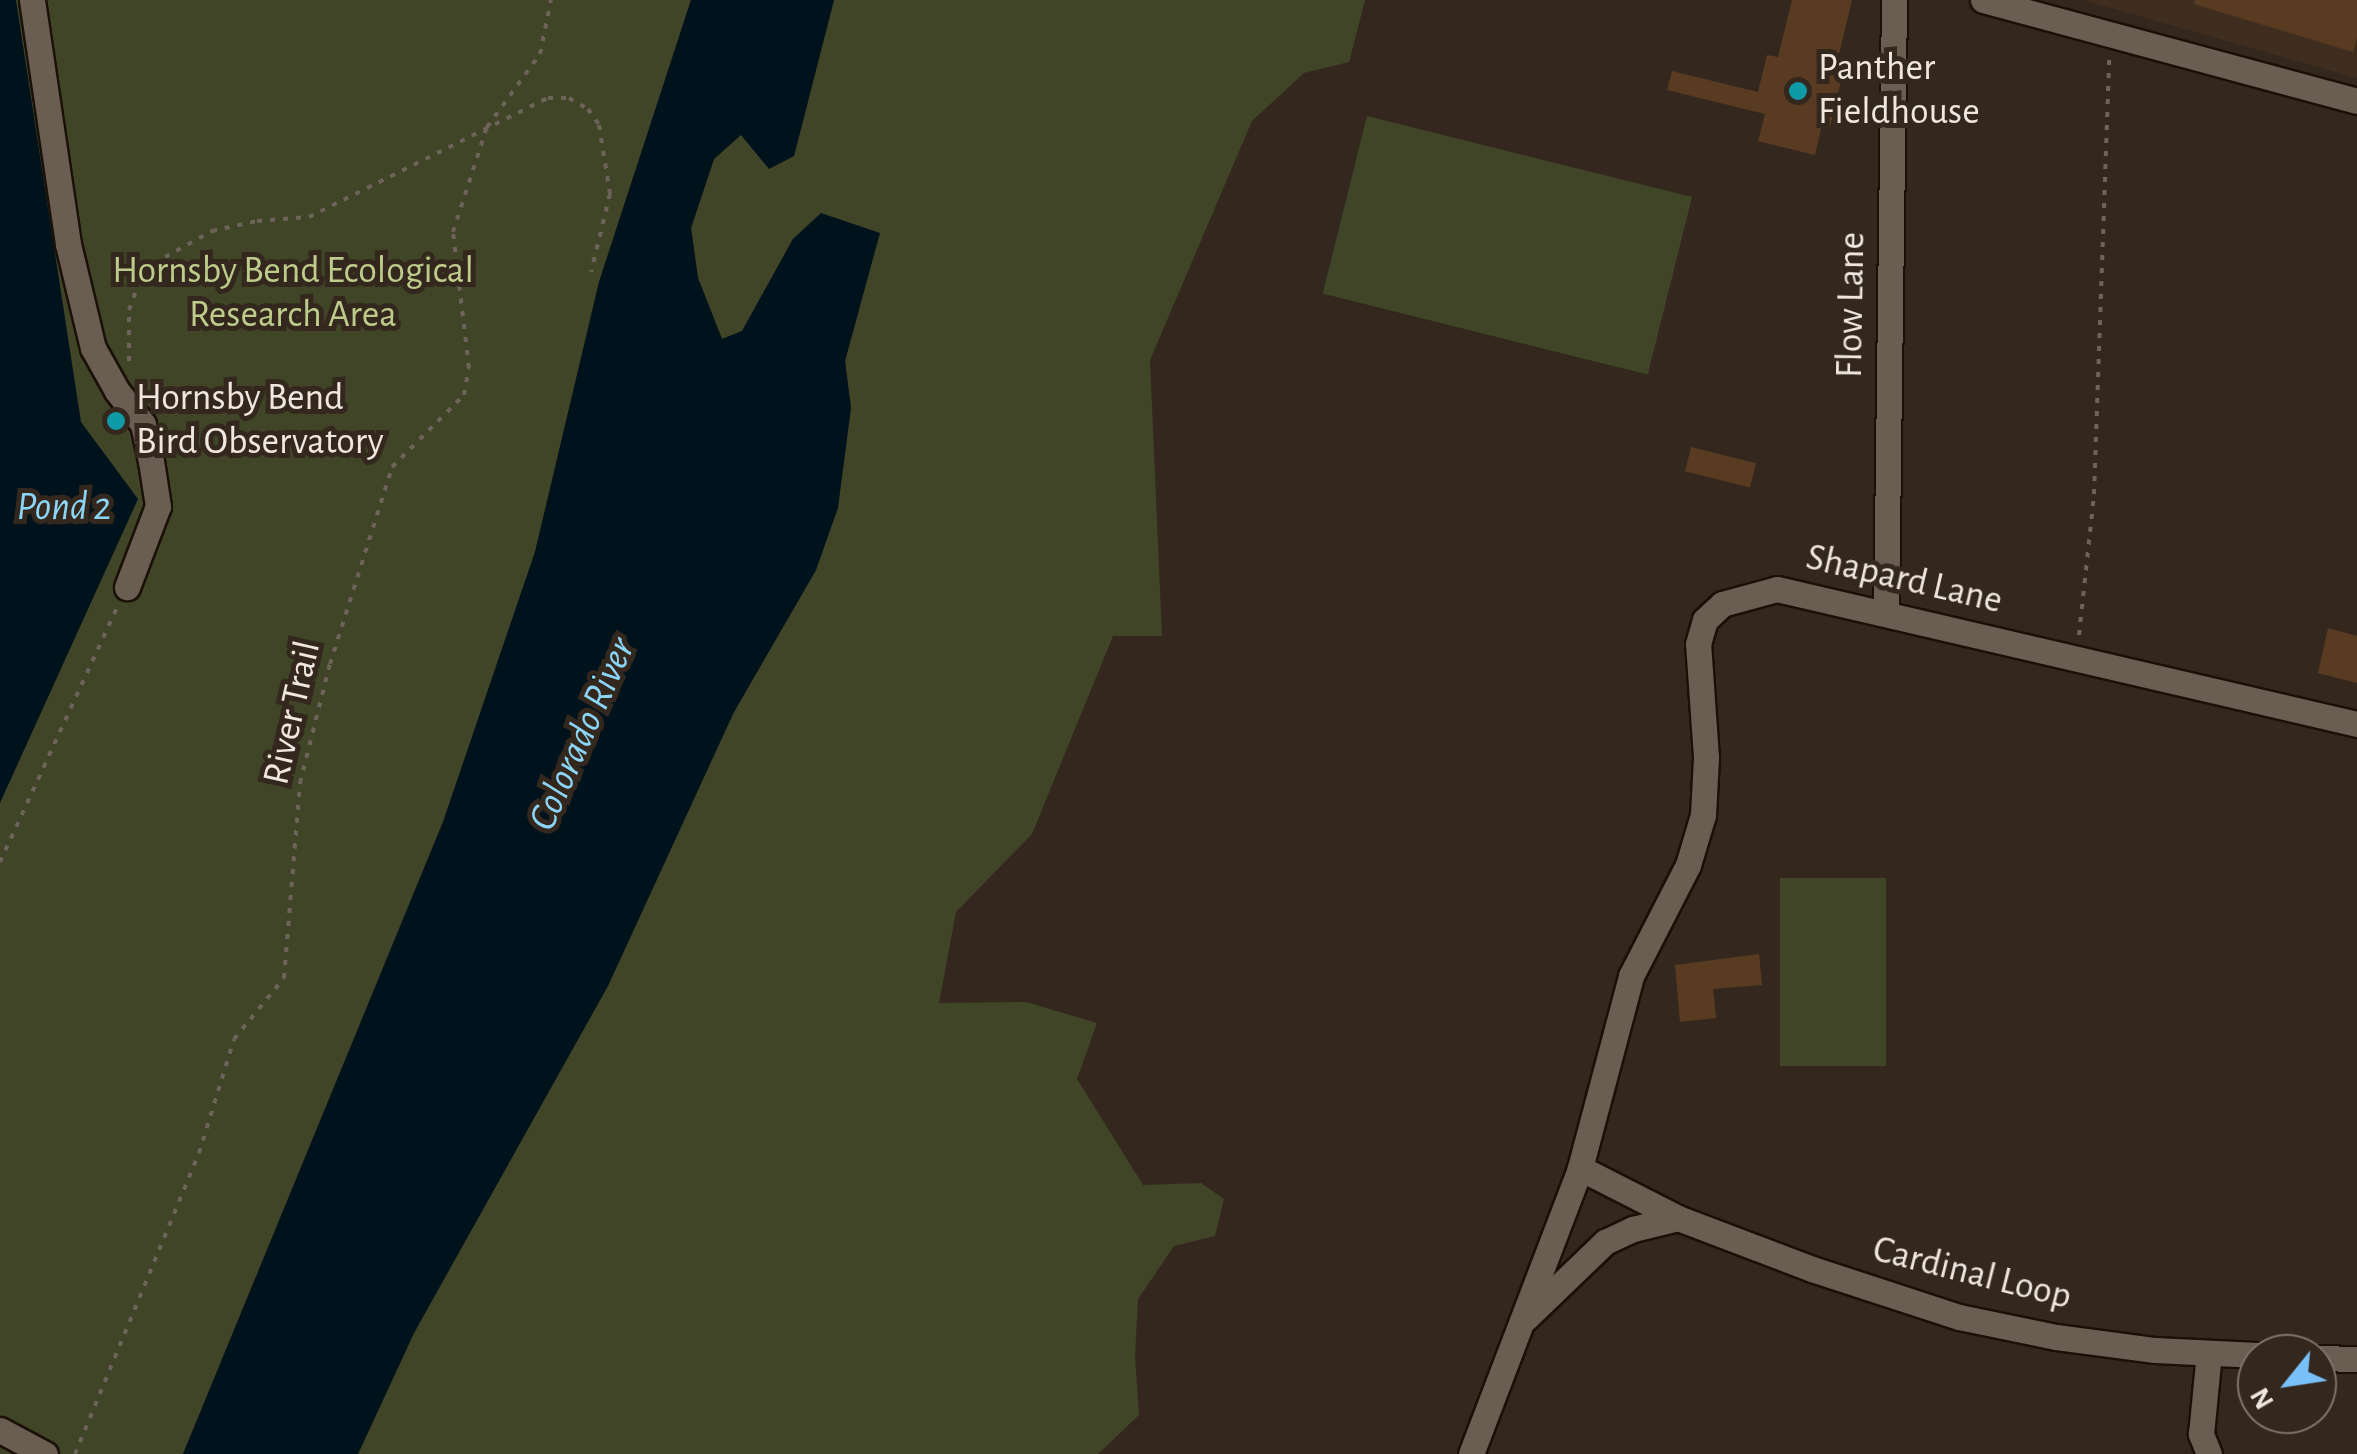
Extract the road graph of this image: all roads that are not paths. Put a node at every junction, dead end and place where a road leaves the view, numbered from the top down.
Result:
1 (32, 0) edge
2 (1894, 0) edge
3 (1983, 0) edge
4 (2030, 5) edge
5 (2357, 101) edge
6 (126, 588) road end
7 (1886, 611) junction
8 (2357, 724) edge
9 (1580, 1168) junction
10 (1678, 1218) junction
11 (1522, 1322) junction
12 (2209, 1353) junction
13 (2237, 1354) edge
14 (0, 1430) edge
15 (2201, 1447) edge
16 (45, 1454) edge
17 (1471, 1454) edge

1 - 6 street
2 - 7 street, Flow Lane
3 - 4 street
4 - 5 street
7 - 8 street, Shapard Lane
7 - 9 street, Shapard Lane
9 - 10 street, Cardinal Loop
9 - 11 street
10 - 11 street
10 - 12 street, Cardinal Loop
11 - 17 street
12 - 13 street, Cardinal Loop
12 - 15 street
14 - 16 street

